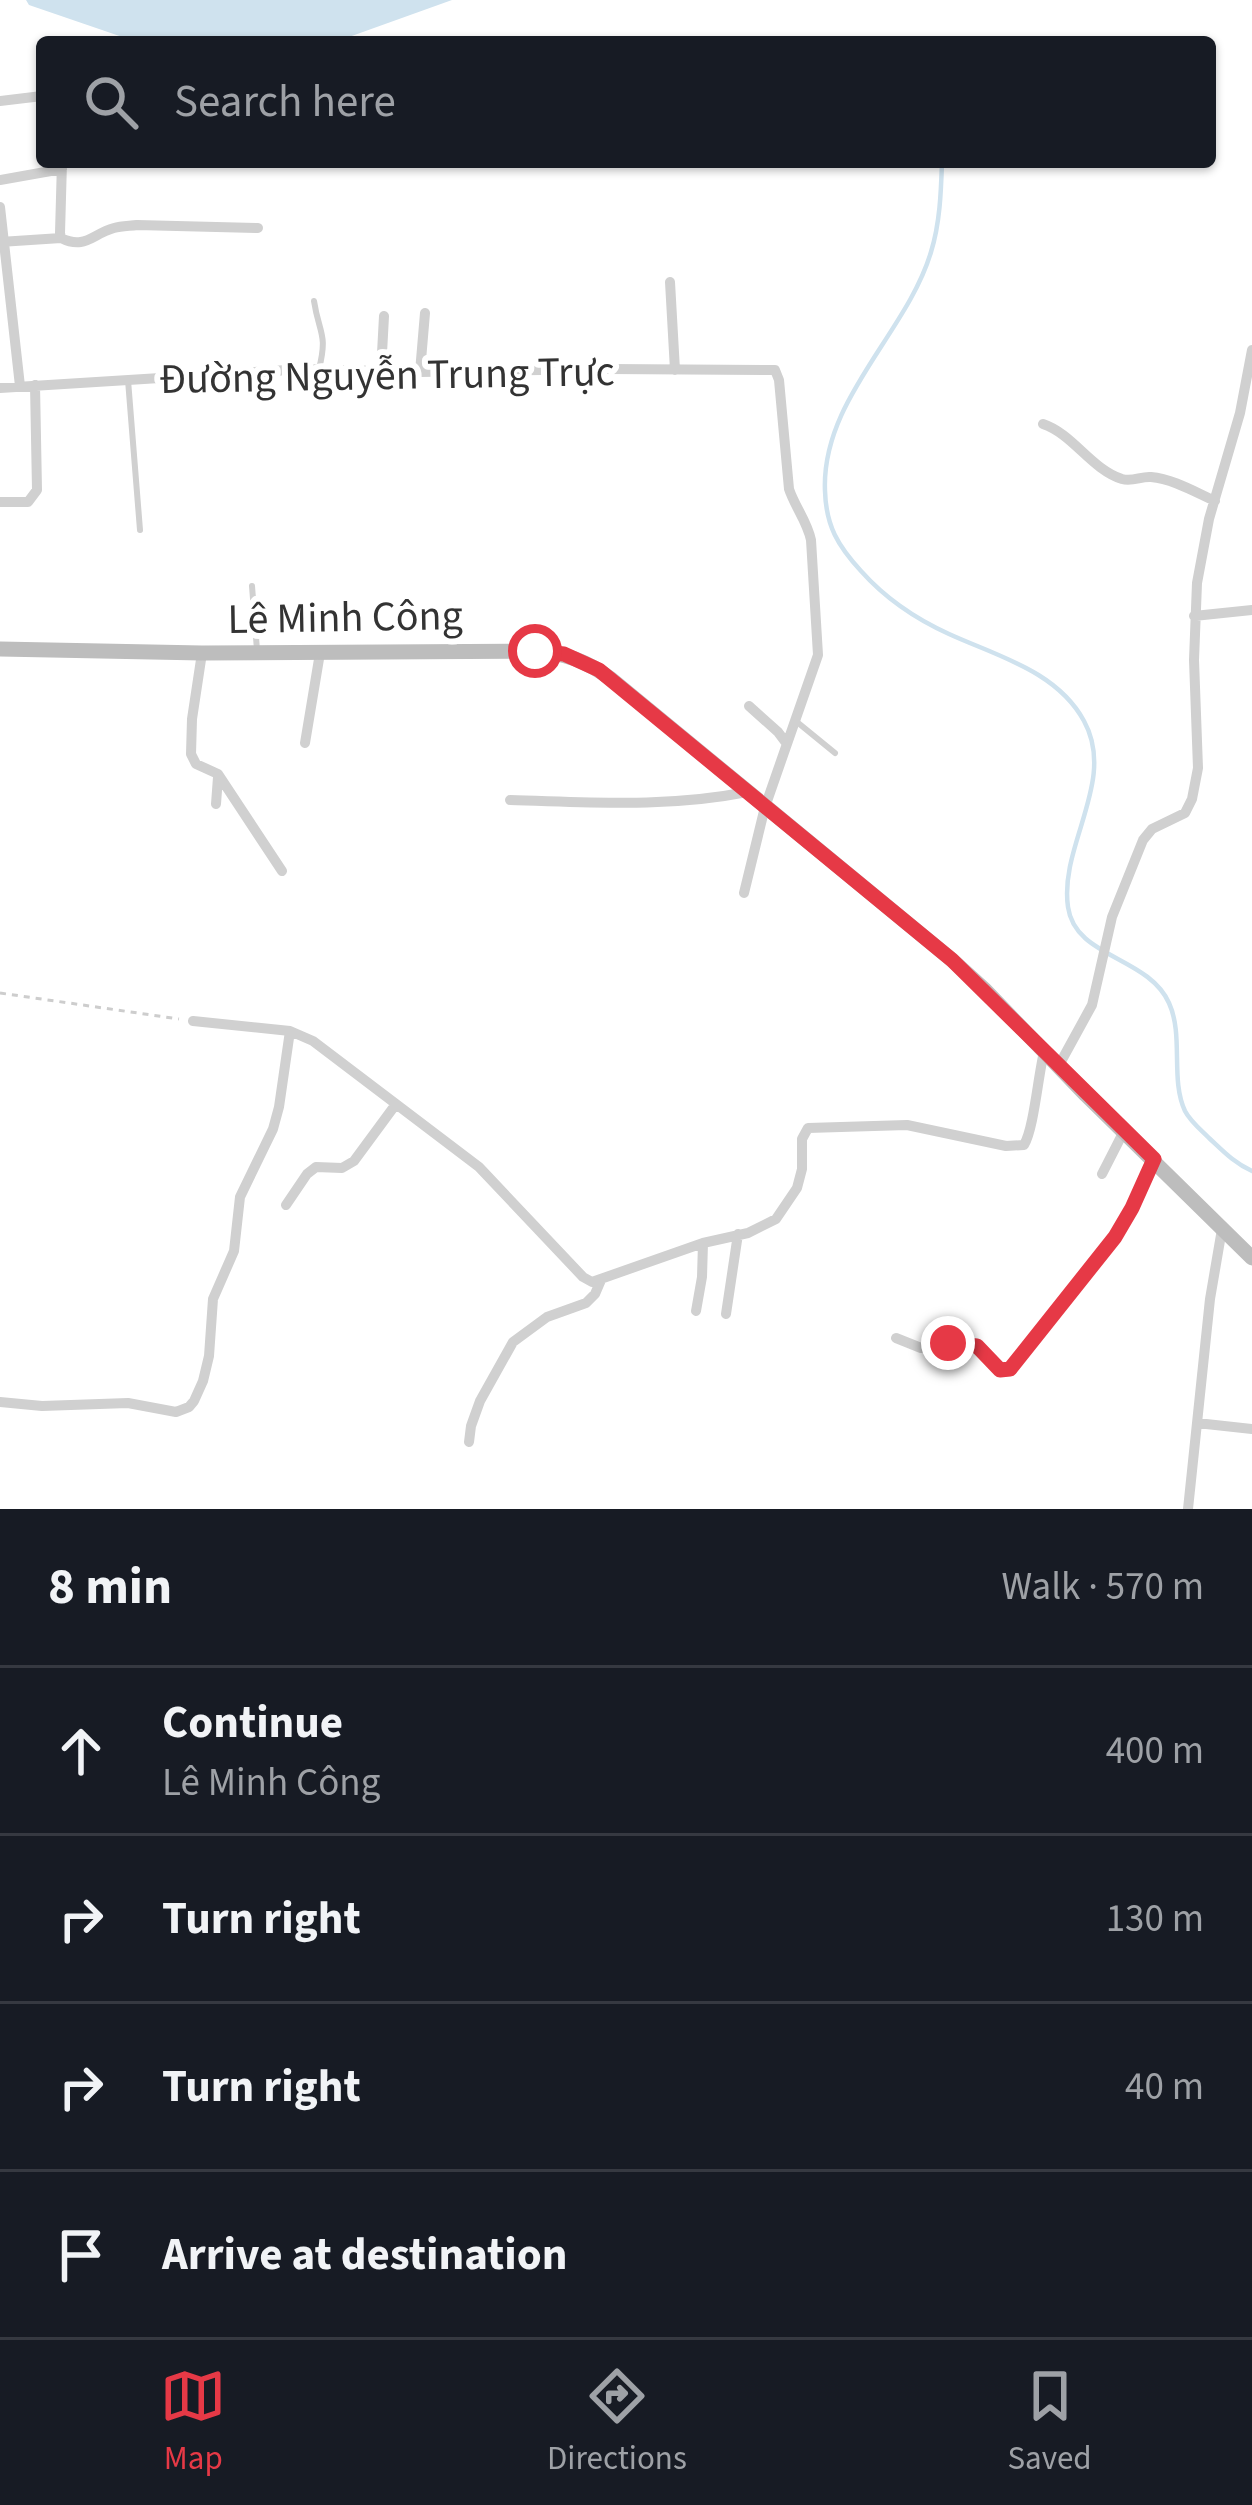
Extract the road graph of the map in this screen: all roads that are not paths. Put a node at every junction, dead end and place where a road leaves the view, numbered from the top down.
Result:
1 (36, 97) edge
2 (0, 101) edge
3 (53, 168) edge
4 (62, 168) edge
5 (0, 180) edge
6 (0, 207) edge
7 (258, 228) dead end
8 (61, 238) junction
9 (2, 242) edge
10 (670, 282) dead end
11 (314, 302) dead end
12 (425, 313) dead end
13 (384, 316) dead end
14 (1252, 350) edge
15 (319, 369) junction
16 (675, 370) junction
17 (381, 372) junction
18 (420, 372) junction
19 (128, 380) junction
20 (35, 385) junction
21 (20, 386) junction
22 (0, 388) edge
23 (1246, 416) edge
24 (1043, 424) dead end
25 (1215, 501) junction
26 (0, 502) edge
27 (140, 530) dead end
28 (252, 586) dead end
29 (1252, 610) edge
30 (1194, 616) junction
31 (0, 649) edge
32 (202, 653) junction
33 (258, 653) junction
34 (320, 653) junction
35 (749, 706) dead end
36 (794, 719) junction
37 (305, 742) dead end
38 (787, 744) junction
39 (835, 753) dead end
40 (218, 774) junction
41 (747, 792) junction
42 (510, 800) dead end
43 (216, 804) dead end
44 (765, 807) junction
45 (282, 871) dead end
46 (744, 893) dead end
47 (193, 1021) road end
48 (290, 1031) junction
49 (1044, 1052) junction
50 (1058, 1066) junction
51 (396, 1104) junction
52 (1124, 1131) junction
53 (1154, 1159) junction
54 (1102, 1174) dead end
55 (286, 1205) dead end
56 (1222, 1229) junction
57 (738, 1234) junction
58 (703, 1243) junction
59 (1252, 1258) edge
60 (601, 1280) junction
61 (696, 1312) dead end
62 (726, 1314) dead end
63 (896, 1338) dead end
64 (0, 1402) edge
65 (1197, 1423) junction
66 (1252, 1429) edge
67 (469, 1442) dead end
68 (1188, 1509) edge

1 - 2 street
3 - 5 street
4 - 8 street
6 - 9 street
7 - 8 street
8 - 9 street
9 - 21 street
10 - 16 street
11 - 15 lane
12 - 18 street
13 - 17 street
14 - 23 street
15 - 17 street, Đường Nguyễn Trung Trực
15 - 19 street, Đường Nguyễn Trung Trực
16 - 18 street, Đường Nguyễn Trung Trực
16 - 36 street, Đường Nguyễn Trung Trực
17 - 18 street, Đường Nguyễn Trung Trực
19 - 20 street, Đường Nguyễn Trung Trực
19 - 27 lane
20 - 21 street, Đường Nguyễn Trung Trực
20 - 26 street
21 - 22 street, Đường Nguyễn Trung Trực
23 - 25 street
24 - 25 street
25 - 30 street
28 - 33 lane
29 - 30 street
30 - 50 street
31 - 32 main road, Lê Minh Công
32 - 33 main road, Lê Minh Công
32 - 40 street
33 - 34 main road, Lê Minh Công
34 - 37 street
34 - 41 main road, Lê Minh Công
35 - 38 street
36 - 38 street
36 - 39 lane
38 - 44 street
40 - 43 street
40 - 45 street
41 - 42 street
41 - 44 main road, Lê Minh Công
44 - 46 street
44 - 49 main road, Lê Minh Công
47 - 48 street
48 - 51 street
48 - 64 street
49 - 50 main road, Lê Minh Công
49 - 57 street
50 - 52 main road, Lê Minh Công
51 - 55 street
51 - 60 street
52 - 53 main road, Lê Minh Công
52 - 54 street
53 - 56 main road, Lê Minh Công
53 - 63 street
56 - 59 main road, Lê Minh Công
56 - 65 street
57 - 58 street
57 - 62 street
58 - 60 street
58 - 61 street
60 - 67 street
65 - 66 street
65 - 68 street

